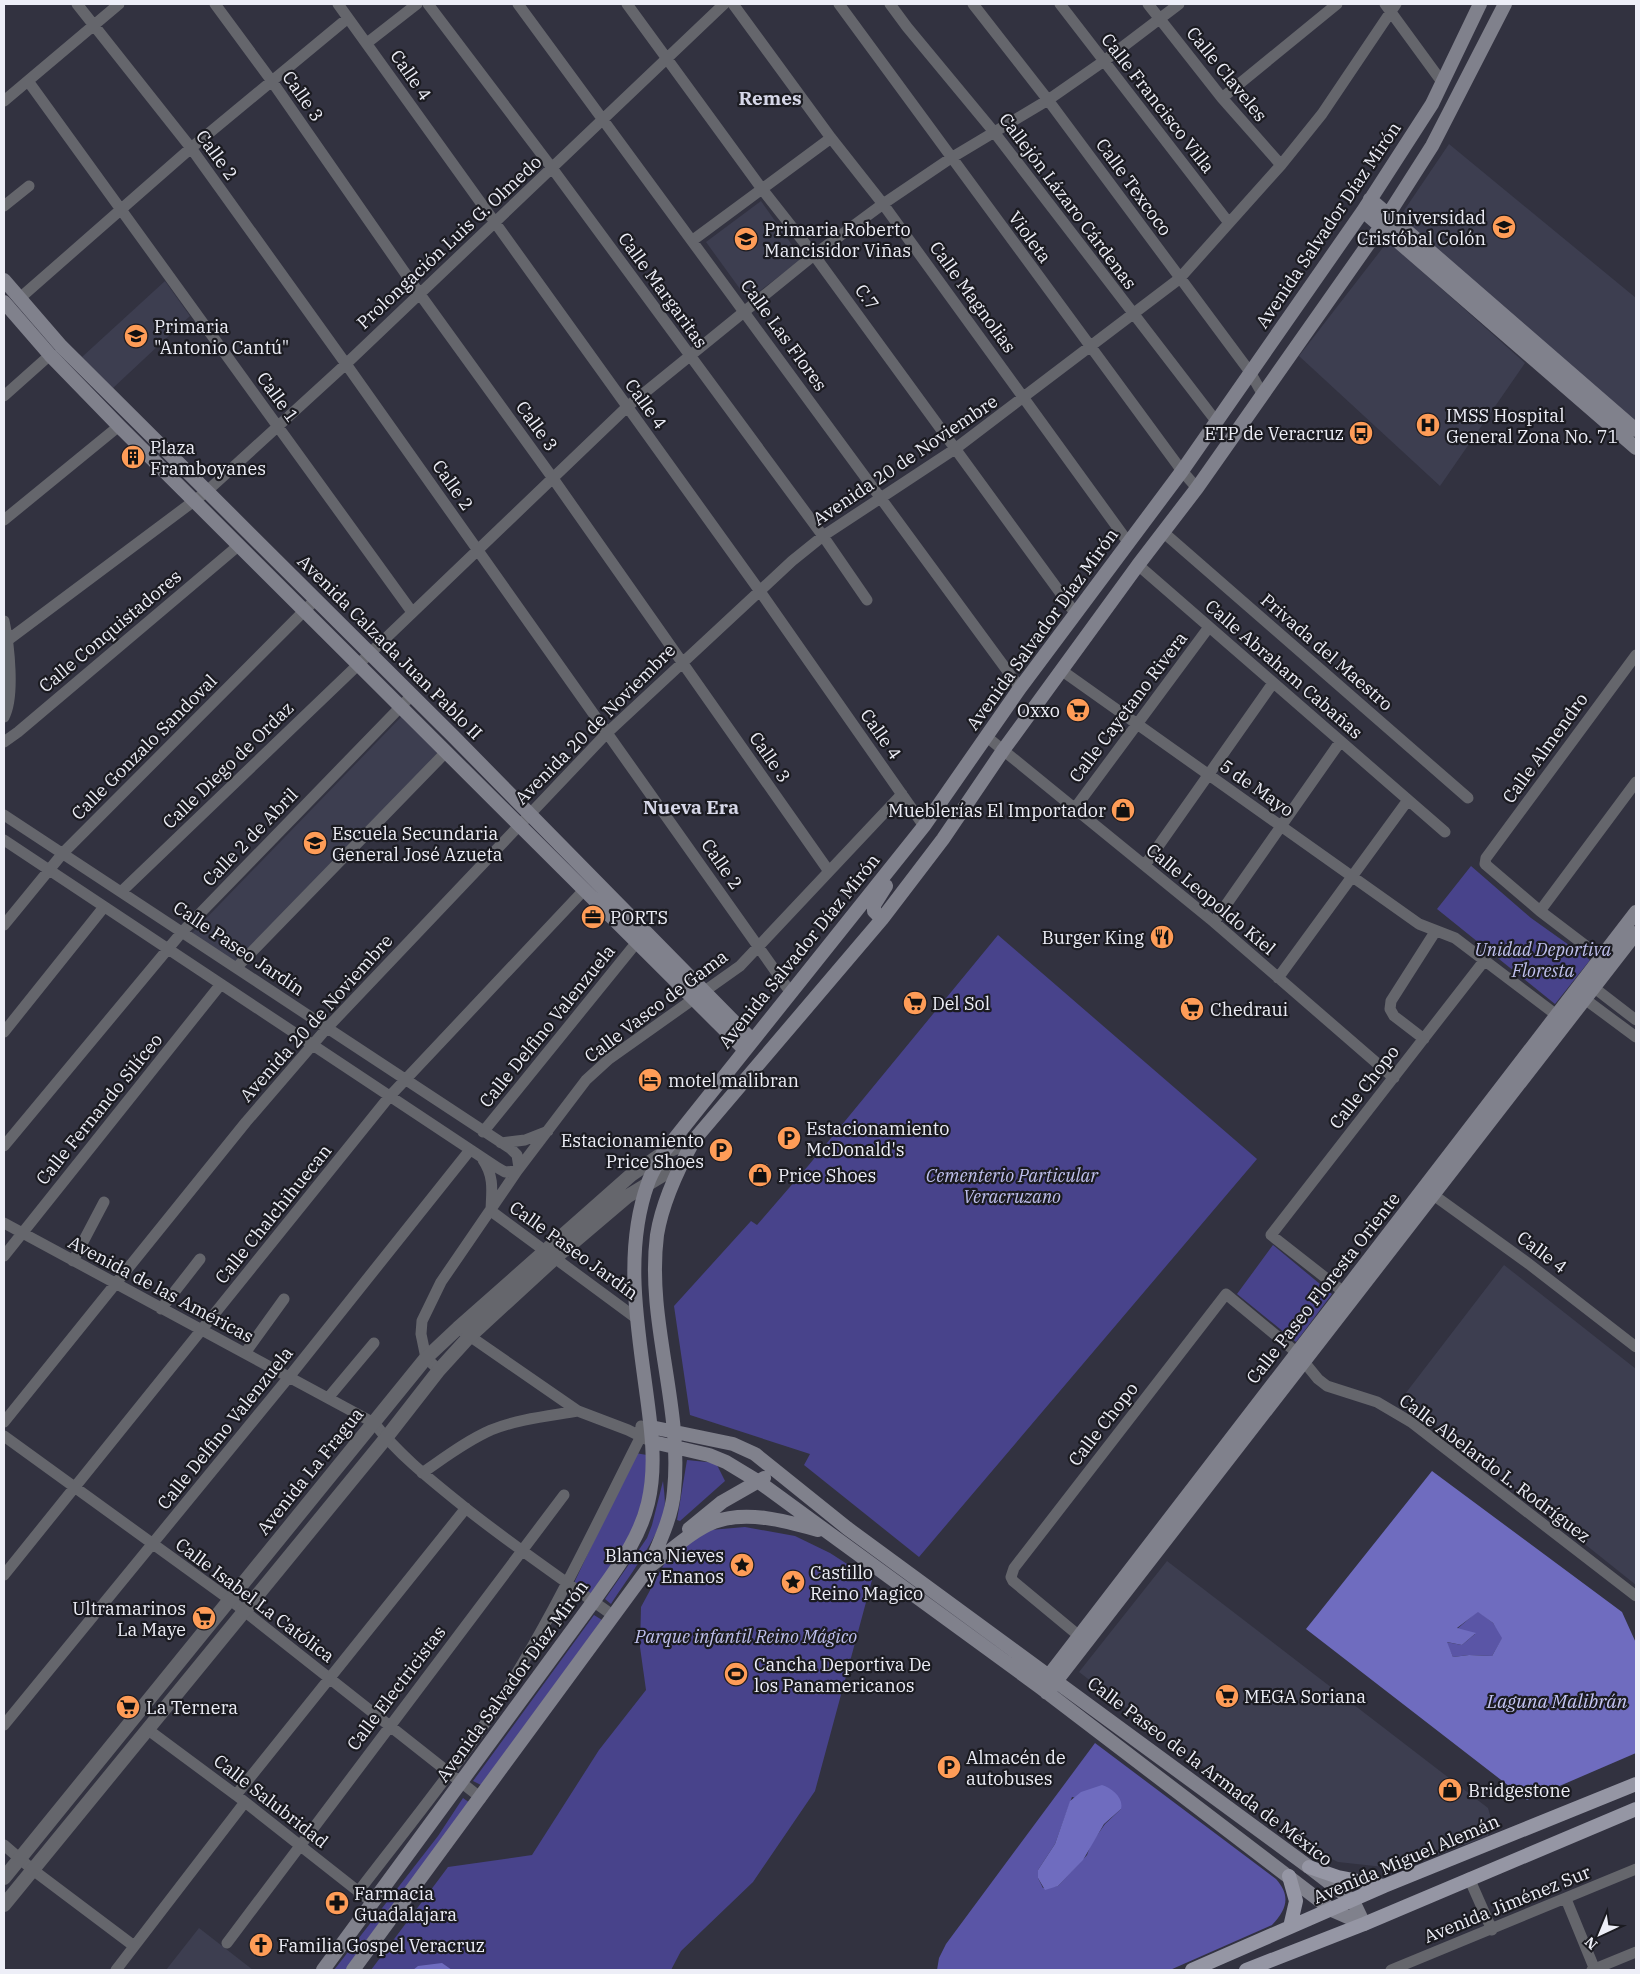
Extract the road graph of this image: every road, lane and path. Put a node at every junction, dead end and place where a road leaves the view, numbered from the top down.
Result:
1 (77, 4) edge
2 (119, 4) edge
3 (215, 4) edge
4 (338, 4) edge
5 (417, 4) edge
6 (428, 4) edge
7 (518, 4) edge
8 (627, 4) edge
9 (724, 4) edge
10 (733, 4) edge
11 (839, 4) edge
12 (890, 4) edge
13 (973, 4) edge
14 (1060, 4) edge
15 (1148, 4) edge
16 (1179, 4) edge
17 (1337, 4) edge
18 (1480, 4) edge
19 (1505, 4) edge
20 (1391, 6) edge
21 (348, 18) junction
22 (1160, 19) junction
23 (94, 25) junction
24 (366, 43) junction
25 (667, 59) junction
26 (1104, 61) junction
27 (271, 80) junction
28 (28, 81) junction
29 (1442, 82) junction
30 (1222, 98) junction
31 (1048, 100) junction
32 (4, 101) edge
33 (603, 121) junction
34 (996, 130) junction
35 (831, 138) junction
36 (191, 148) junction
37 (951, 158) junction
38 (1281, 165) junction
39 (552, 168) junction
40 (29, 186) dead end
41 (762, 189) junction
42 (883, 204) junction
43 (1366, 205) junction
44 (4, 206) edge
45 (122, 210) junction
46 (1389, 214) junction
47 (495, 223) junction
48 (1229, 223) junction
49 (1381, 226) junction
50 (693, 240) junction
51 (814, 255) junction
52 (1180, 279) junction
53 (4, 280) edge
54 (419, 294) junction
55 (20, 298) junction
56 (5, 305) edge
57 (745, 310) junction
58 (1133, 315) junction
59 (1527, 334) junction
60 (1517, 346) junction
61 (1090, 348) junction
62 (50, 355) junction
63 (690, 356) junction
64 (346, 364) junction
65 (1250, 372) junction
66 (1263, 394) junction
67 (4, 396) edge
68 (1025, 398) junction
69 (627, 407) junction
70 (1216, 421) junction
71 (119, 426) junction
72 (278, 428) junction
73 (1636, 430) edge
74 (1636, 448) edge
75 (955, 449) junction
76 (1182, 471) junction
77 (552, 477) junction
78 (1197, 488) junction
79 (206, 492) junction
80 (883, 499) junction
81 (194, 501) junction
82 (4, 520) edge
83 (1163, 532) junction
84 (823, 536) junction
85 (1128, 542) junction
86 (238, 546) junction
87 (478, 549) junction
88 (1138, 565) junction
89 (758, 590) junction
90 (316, 599) junction
91 (868, 600) dead end
92 (305, 610) junction
93 (412, 612) junction
94 (1075, 613) junction
95 (4, 621) edge
96 (1209, 627) junction
97 (8, 640) junction
98 (370, 652) junction
99 (1636, 654) edge
100 (682, 663) junction
101 (358, 664) junction
102 (1061, 670) junction
103 (1274, 683) junction
104 (1020, 688) junction
105 (412, 695) junction
106 (400, 707) junction
107 (4, 717) edge
108 (1138, 726) junction
109 (607, 733) junction
110 (987, 737) junction
111 (4, 742) edge
112 (1340, 742) junction
113 (1004, 749) junction
114 (446, 752) junction
115 (1208, 776) junction
116 (1636, 782) edge
117 (902, 794) junction
118 (1468, 798) dead end
119 (1408, 800) junction
120 (1075, 808) junction
121 (530, 813) junction
122 (4, 815) edge
123 (519, 825) junction
124 (924, 826) junction
125 (1280, 826) junction
126 (1445, 832) dead end
127 (4, 840) edge
128 (63, 853) junction
129 (1145, 865) junction
130 (50, 869) junction
131 (828, 870) junction
132 (886, 874) junction
133 (1351, 877) junction
134 (585, 889) junction
135 (122, 891) junction
136 (104, 907) junction
137 (1540, 912) junction
138 (1636, 912) edge
139 (882, 919) junction
140 (1214, 922) junction
141 (4, 925) edge
142 (182, 932) junction
143 (1435, 932) junction
144 (1636, 935) edge
145 (637, 942) junction
146 (758, 947) junction
147 (168, 948) junction
148 (1484, 961) junction
149 (1606, 962) junction
150 (238, 967) junction
151 (1278, 978) junction
152 (221, 984) junction
153 (1589, 984) junction
154 (791, 993) junction
155 (701, 995) junction
156 (1580, 996) junction
157 (1562, 1020) junction
158 (1636, 1020) edge
159 (327, 1028) junction
160 (4, 1032) edge
161 (1636, 1037) edge
162 (1424, 1039) junction
163 (748, 1044) junction
164 (312, 1045) junction
165 (1394, 1078) junction
166 (405, 1079) junction
167 (389, 1097) junction
168 (550, 1130) junction
169 (483, 1132) junction
170 (694, 1140) junction
171 (500, 1143) junction
172 (4, 1146) edge
173 (470, 1150) junction
174 (663, 1153) junction
175 (481, 1157) junction
176 (681, 1164) junction
177 (518, 1170) junction
178 (648, 1183) junction
179 (1429, 1192) junction
180 (104, 1202) dead end
181 (491, 1211) junction
182 (4, 1223) edge
183 (22, 1233) junction
184 (550, 1254) junction
185 (4, 1256) edge
186 (200, 1259) dead end
187 (73, 1261) junction
188 (116, 1284) junction
189 (1226, 1294) joint
190 (1349, 1296) junction
191 (284, 1299) dead end
192 (161, 1309) junction
193 (636, 1318) junction
194 (458, 1328) junction
195 (202, 1331) junction
196 (469, 1337) junction
197 (374, 1343) dead end
198 (1636, 1347) edge
199 (245, 1353) junction
200 (1300, 1357) junction
201 (426, 1358) junction
202 (439, 1370) junction
203 (289, 1377) junction
204 (328, 1398) junction
205 (578, 1411) junction
206 (4, 1422) edge
207 (374, 1423) junction
208 (674, 1431) junction
209 (646, 1433) junction
210 (4, 1436) edge
211 (386, 1438) junction
212 (675, 1447) junction
213 (774, 1470) junction
214 (422, 1473) junction
215 (759, 1482) junction
216 (75, 1488) junction
217 (564, 1494) dead end
218 (466, 1508) junction
219 (826, 1532) junction
220 (153, 1544) junction
221 (521, 1551) junction
222 (670, 1552) junction
223 (649, 1567) junction
224 (4, 1575) edge
225 (568, 1585) junction
226 (1636, 1596) edge
227 (229, 1599) junction
228 (594, 1602) junction
229 (245, 1612) junction
230 (614, 1616) junction
231 (1078, 1635) junction
232 (1053, 1677) junction
233 (330, 1678) junction
234 (1043, 1690) junction
235 (1108, 1718) junction
236 (4, 1725) edge
237 (390, 1726) junction
238 (147, 1729) junction
239 (1098, 1732) junction
240 (1156, 1754) junction
241 (1146, 1768) junction
242 (449, 1772) junction
243 (462, 1782) junction
244 (1636, 1784) edge
245 (481, 1798) junction
246 (240, 1799) junction
247 (1636, 1810) edge
248 (4, 1845) edge
249 (300, 1846) junction
250 (20, 1859) junction
251 (1308, 1867) junction
252 (1636, 1869) edge
253 (33, 1870) junction
254 (1289, 1876) junction
255 (4, 1878) edge
256 (1469, 1878) junction
257 (1384, 1886) junction
258 (358, 1892) junction
259 (1566, 1899) junction
260 (1353, 1901) junction
261 (373, 1903) junction
262 (4, 1906) edge
263 (1332, 1910) junction
264 (1364, 1924) junction
265 (1290, 1927) junction
266 (1492, 1930) junction
267 (228, 1943) dead end
268 (134, 1946) junction
269 (1636, 1952) edge
270 (1412, 1966) edge
271 (116, 1970) edge
272 (323, 1970) edge
273 (353, 1970) edge
274 (1192, 1970) edge
275 (1246, 1970) edge
276 (1391, 1970) edge
277 (1594, 1970) edge

1 - 23 street, Calle 2
2 - 23 street
3 - 27 street, Calle 3
4 - 21 street, Calle 4
5 - 24 street
6 - 39 street, Calle Margaritas
7 - 33 street, Calle Las Flores
8 - 25 street, C.7
9 - 25 street, Prolongación Luis G. Olmedo
10 - 35 street, Calle Magnolias
11 - 37 street, Violeta
12 - 34 street, Callejón Lázaro Cárdenas
13 - 31 street, Calle Texcoco
14 - 26 street, Calle Francisco Villa
15 - 22 street, Calle Claveles
16 - 22 street, Calle Diego de Ordaz
17 - 30 street
18 - 29 main road, Avenida Salvador Díaz Mirón
19 - 46 main road
20 - 29 street
20 - 38 street, Avenida 20 de Noviembre
21 - 24 street, Calle 4
21 - 27 street
22 - 26 street, Calle Diego de Ordaz
22 - 30 street, Calle Claveles
23 - 28 street
23 - 36 street, Calle 2
24 - 47 street, Calle 4
25 - 33 street, Prolongación Luis G. Olmedo
25 - 41 street, C.7
26 - 31 street, Calle Diego de Ordaz
26 - 48 street, Calle Francisco Villa
27 - 36 street
27 - 54 street, Calle 3
28 - 32 street
28 - 45 street, Calle 1
29 - 43 main road, Avenida Salvador Díaz Mirón
30 - 38 street, Calle Claveles
31 - 34 street, Calle Diego de Ordaz
31 - 52 street, Calle Texcoco
33 - 39 street, Prolongación Luis G. Olmedo
33 - 50 street, Calle Las Flores
34 - 37 street, Calle Diego de Ordaz
34 - 58 street, Callejón Lázaro Cárdenas
35 - 41 street
35 - 42 street, Calle Magnolias
36 - 45 street
36 - 64 street, Calle 2
37 - 42 street, Calle Diego de Ordaz
37 - 61 street, Violeta
38 - 48 street, Avenida 20 de Noviembre
39 - 47 street, Prolongación Luis G. Olmedo
39 - 63 street, Calle Margaritas
40 - 44 street
41 - 50 street
41 - 51 street, C.7
42 - 51 street, Calle Diego de Ordaz
42 - 68 street, Calle Magnolias
43 - 46 main road
43 - 49 main road
43 - 65 main road, Avenida Salvador Díaz Mirón
45 - 55 street
45 - 72 street, Calle 1
46 - 49 main road
46 - 59 main road
47 - 54 street, Prolongación Luis G. Olmedo
47 - 69 street, Calle 4
48 - 52 street, Avenida 20 de Noviembre
49 - 60 main road
49 - 66 main road
50 - 57 street, Calle Las Flores
51 - 57 street, Calle Diego de Ordaz
51 - 75 street, C.7
52 - 58 street, Avenida 20 de Noviembre
52 - 65 street, Calle Texcoco
53 - 55 main road, Avenida Calzada Juan Pablo II
54 - 64 street, Prolongación Luis G. Olmedo
54 - 77 street, Calle 3
55 - 79 main road, Avenida Calzada Juan Pablo II
56 - 62 main road, Avenida Calzada Juan Pablo II
57 - 63 street, Calle Diego de Ordaz
57 - 80 street, Calle Las Flores
58 - 61 street, Avenida 20 de Noviembre
58 - 70 street, Callejón Lázaro Cárdenas
59 - 60 street
59 - 73 main road
60 - 74 main road
61 - 68 street, Avenida 20 de Noviembre
61 - 76 street, Violeta
62 - 67 street
62 - 71 main road, Avenida Calzada Juan Pablo II
63 - 69 street, Calle Diego de Ordaz
63 - 84 street, Calle Margaritas
64 - 72 street, Prolongación Luis G. Olmedo
64 - 87 street, Calle 2
65 - 66 street, Calle Texcoco
65 - 70 main road, Avenida Salvador Díaz Mirón
66 - 78 main road
68 - 75 street, Avenida 20 de Noviembre
68 - 85 street, Calle Magnolias
69 - 77 street, Calle Diego de Ordaz
69 - 89 street, Calle 4
70 - 76 main road, Avenida Salvador Díaz Mirón
71 - 81 main road, Avenida Calzada Juan Pablo II
71 - 82 street
72 - 79 street, Prolongación Luis G. Olmedo
72 - 93 street, Calle 1
75 - 80 street, Avenida 20 de Noviembre
75 - 94 street, C.7
76 - 78 street, Violeta
76 - 85 main road, Avenida Salvador Díaz Mirón
77 - 87 street, Calle Diego de Ordaz
77 - 100 street, Calle 3
78 - 83 main road
79 - 81 street, Prolongación Luis G. Olmedo
79 - 90 main road, Avenida Calzada Juan Pablo II
80 - 84 street, Avenida 20 de Noviembre
80 - 104 street, Calle Las Flores
81 - 86 main road, Avenida Calzada Juan Pablo II
81 - 97 street, Prolongación Luis G. Olmedo
83 - 88 main road
83 - 118 street, Privada del Maestro
84 - 89 street, Avenida 20 de Noviembre
84 - 91 street, Calle Margaritas
85 - 94 main road, Avenida Salvador Díaz Mirón
86 - 92 main road, Avenida Calzada Juan Pablo II
86 - 111 street, Calle Conquistadores
87 - 93 street, Calle Diego de Ordaz
87 - 109 street, Calle 2
88 - 96 street, Calle Abraham Cabañas
88 - 102 main road
89 - 100 street, Avenida 20 de Noviembre
89 - 117 street, Calle 4
90 - 92 street, Calle Gonzalo Sandoval
90 - 98 main road, Avenida Calzada Juan Pablo II
92 - 101 main road, Avenida Calzada Juan Pablo II
92 - 128 street, Calle Gonzalo Sandoval
93 - 98 street, Calle Diego de Ordaz
94 - 104 main road, Avenida Salvador Díaz Mirón
95 - 97 street
96 - 103 street, Calle Abraham Cabañas
96 - 108 street, Calle Cayetano Rivera
97 - 107 street
98 - 101 street, Calle Diego de Ordaz
98 - 105 main road, Avenida Calzada Juan Pablo II
99 - 137 street, Calle Almendro
100 - 109 street, Avenida 20 de Noviembre
100 - 131 street, Calle 3
101 - 106 main road, Avenida Calzada Juan Pablo II
101 - 135 street, Calle Diego de Ordaz
102 - 108 street, 5 de Mayo
102 - 113 main road
103 - 112 street, Calle Abraham Cabañas
103 - 115 street
104 - 110 main road, Avenida Salvador Díaz Mirón
105 - 106 street, Calle 2 de Abril
105 - 121 main road, Avenida Calzada Juan Pablo II
106 - 114 main road, Avenida Calzada Juan Pablo II
106 - 142 street, Calle 2 de Abril
108 - 115 street, 5 de Mayo
108 - 120 street, Calle Cayetano Rivera
109 - 121 street, Avenida 20 de Noviembre
109 - 146 street, Calle 2
110 - 113 street, Calle Leopoldo Kiel
110 - 124 main road, Avenida Salvador Díaz Mirón
112 - 119 street, Calle Abraham Cabañas
112 - 125 street
113 - 120 street, Calle Leopoldo Kiel
113 - 139 main road
114 - 123 main road, Avenida Calzada Juan Pablo II
114 - 150 street
115 - 125 street, 5 de Mayo
115 - 129 street
116 - 137 street
117 - 124 street, Calle 4
117 - 131 street, Calle Vasco de Gama
119 - 126 street, Calle Abraham Cabañas
119 - 133 street
120 - 129 street, Calle Leopoldo Kiel
121 - 123 street, Avenida 20 de Noviembre
121 - 155 main road, Avenida Calzada Juan Pablo II
122 - 128 street, Calle Paseo Jardín
123 - 134 main road, Avenida Calzada Juan Pablo II
123 - 159 street, Avenida 20 de Noviembre
124 - 132 main road, Avenida Salvador Díaz Mirón
125 - 133 street, 5 de Mayo
125 - 140 street
127 - 130 street, Calle Paseo Jardín
128 - 130 street, Calle Gonzalo Sandoval
128 - 135 street, Calle Paseo Jardín
129 - 140 street, Calle Leopoldo Kiel
130 - 136 street, Calle Paseo Jardín
130 - 141 street, Calle Gonzalo Sandoval
131 - 146 street, Calle Vasco de Gama
132 - 139 main road
132 - 154 main road, Avenida Salvador Díaz Mirón
133 - 143 street, 5 de Mayo
133 - 151 street
134 - 145 main road, Avenida Calzada Juan Pablo II
134 - 166 street, Calle Chalchihuecan
135 - 142 street, Calle Paseo Jardín
136 - 147 street, Calle Paseo Jardín
136 - 160 street
137 - 149 street
138 - 149 main road, Calle Paseo Floresta Oriente
139 - 170 main road
140 - 151 street, Calle Leopoldo Kiel
142 - 147 street, Calle 2 de Abril
142 - 150 street, Calle Paseo Jardín
143 - 148 street, 5 de Mayo
143 - 162 street
144 - 149 main road, Calle Paseo Floresta Oriente
145 - 155 main road, Avenida Calzada Juan Pablo II
145 - 169 street, Calle Delfino Valenzuela
146 - 154 street, Calle 2
146 - 155 street, Calle Vasco de Gama
147 - 152 street, Calle Paseo Jardín
147 - 172 street, Calle 2 de Abril
148 - 157 street, 5 de Mayo
148 - 162 street, Calle Chopo
149 - 153 main road, Calle Paseo Floresta Oriente
150 - 159 street, Calle Paseo Jardín
151 - 165 street, Calle Leopoldo Kiel
152 - 164 street, Calle Paseo Jardín
152 - 183 street, Calle Fernando Silíceo
153 - 156 main road, Calle Paseo Floresta Oriente
153 - 158 street
154 - 163 main road, Avenida Salvador Díaz Mirón
155 - 163 main road, Avenida Calzada Juan Pablo II
155 - 168 street, Calle Vasco de Gama
156 - 157 main road, Calle Paseo Floresta Oriente
156 - 161 street
157 - 179 main road, Calle Paseo Floresta Oriente
159 - 164 street, Avenida 20 de Noviembre
159 - 166 street, Calle Paseo Jardín
162 - 165 street, Calle Chopo
163 - 174 main road, Avenida Salvador Díaz Mirón
164 - 167 street, Calle Paseo Jardín
164 - 188 street, Avenida 20 de Noviembre
165 - 190 street, Calle Chopo
166 - 167 street, Calle Chalchihuecan
166 - 169 street, Calle Paseo Jardín
167 - 173 street, Calle Paseo Jardín
167 - 195 street, Calle Chalchihuecan
168 - 171 street
168 - 177 street, Calle Vasco de Gama
169 - 171 street, Calle Paseo Jardín
170 - 174 street, Avenida La Fragua
170 - 176 main road
171 - 177 street, Calle Paseo Jardín
173 - 175 street, Calle Paseo Jardín
173 - 203 street, Calle Delfino Valenzuela
174 - 178 main road, Avenida Salvador Díaz Mirón
174 - 184 street, Avenida La Fragua
175 - 177 street, Calle Paseo Jardín
175 - 181 street
176 - 178 street, Avenida La Fragua
176 - 208 main road
177 - 181 street, Calle Vasco de Gama
178 - 184 street, Avenida La Fragua
178 - 193 main road, Avenida Salvador Díaz Mirón
179 - 190 main road, Calle Paseo Floresta Oriente
179 - 198 street, Calle 4
180 - 187 street
181 - 184 street, Calle Paseo Jardín
181 - 201 street, Calle Vasco de Gama
182 - 183 street, Avenida de las Américas
183 - 185 street, Calle Fernando Silíceo
183 - 187 street, Avenida de las Américas
184 - 193 street, Calle Paseo Jardín
184 - 194 street, Avenida La Fragua
184 - 196 street, Avenida La Fragua
186 - 192 street
187 - 188 street, Avenida de las Américas
188 - 192 street, Avenida de las Américas
188 - 206 street, Avenida 20 de Noviembre
189 - 200 street, Calle Abelardo L. Rodríguez
189 - 231 street, Calle Chopo
190 - 200 main road, Calle Paseo Floresta Oriente
191 - 199 street
192 - 195 street, Avenida de las Américas
193 - 209 main road, Avenida Salvador Díaz Mirón
194 - 196 street
194 - 201 street, Avenida La Fragua
195 - 199 street, Avenida de las Américas
195 - 216 street, Calle Chalchihuecan
196 - 202 street, Avenida La Fragua
196 - 205 street
197 - 204 street
199 - 203 street, Avenida de las Américas
200 - 226 street, Calle Abelardo L. Rodríguez
200 - 231 main road, Calle Paseo Floresta Oriente
200 - 232 main road, Calle Paseo Floresta Oriente
201 - 202 street
201 - 207 street, Avenida La Fragua
202 - 211 street, Avenida La Fragua
203 - 204 street, Avenida de las Américas
203 - 220 street, Calle Delfino Valenzuela
204 - 207 street, Avenida de las Américas
205 - 209 street
205 - 214 street
207 - 211 street, Avenida de las Américas
207 - 227 street, Avenida La Fragua
208 - 209 main road, Calle Paseo de la Armada de México
208 - 212 main road
208 - 213 main road, Calle Paseo de la Armada de México
209 - 212 main road, Calle Paseo de la Armada de México
209 - 225 street, Avenida Salvador Díaz Mirón
209 - 228 main road, Avenida Salvador Díaz Mirón
210 - 216 street, Calle Isabel La Católica
211 - 214 street, Avenida de las Américas
211 - 229 street, Avenida La Fragua
212 - 215 main road, Calle Paseo de la Armada de México
212 - 223 main road
213 - 215 main road
213 - 232 main road, Calle Paseo de la Armada de México
214 - 218 street, Avenida de las Américas
215 - 219 main road, Calle Paseo de la Armada de México
215 - 222 main road
216 - 220 street, Calle Isabel La Católica
216 - 224 street, Calle Chalchihuecan
217 - 221 street, Calle Electricistas
218 - 221 street, Avenida de las Américas
218 - 233 street
219 - 222 main road
219 - 234 main road, Calle Paseo de la Armada de México
220 - 227 street, Calle Isabel La Católica
220 - 236 street, Calle Delfino Valenzuela
221 - 225 street, Avenida de las Américas
221 - 237 street, Calle Electricistas
222 - 223 main road
223 - 230 main road
225 - 228 street, Avenida de las Américas
225 - 242 street, Avenida Salvador Díaz Mirón
227 - 229 street, Calle Isabel La Católica
227 - 250 street, Avenida La Fragua
228 - 230 street, Avenida de las Américas
228 - 243 main road, Avenida Salvador Díaz Mirón
229 - 233 street, Calle Isabel La Católica
229 - 238 street, Avenida La Fragua
230 - 245 main road
231 - 232 main road, Calle Paseo Floresta Oriente
232 - 234 main road, Calle Paseo Floresta Oriente
232 - 235 main road, Calle Paseo de la Armada de México
233 - 237 street, Calle Isabel La Católica
233 - 246 street
234 - 239 main road, Calle Paseo de la Armada de México
235 - 239 main road
235 - 240 main road, Calle Paseo de la Armada de México
237 - 242 street, Calle Isabel La Católica
237 - 249 street, Calle Electricistas
238 - 246 street, Calle Salubridad
238 - 253 street, Avenida La Fragua
239 - 241 main road, Calle Paseo de la Armada de México
240 - 241 main road
240 - 251 main road, Calle Paseo de la Armada de México
241 - 254 main road, Calle Paseo de la Armada de México
242 - 243 street, Calle Isabel La Católica
242 - 258 street, Avenida Salvador Díaz Mirón
243 - 245 street, Calle Isabel La Católica
243 - 261 main road, Avenida Salvador Díaz Mirón
244 - 257 main road, Avenida Miguel Alemán
245 - 273 main road
246 - 249 street, Calle Salubridad
246 - 268 street
247 - 256 main road
248 - 250 street
249 - 258 street, Calle Salubridad
249 - 267 street, Calle Electricistas
250 - 253 street
250 - 255 street, Avenida La Fragua
251 - 257 main road
251 - 260 main road, Calle Paseo de la Armada de México
252 - 259 street, Avenida Jiménez Sur
253 - 262 street, Avenida La Fragua
253 - 268 street
254 - 263 main road, Calle Paseo de la Armada de México
254 - 265 main road
256 - 264 main road
256 - 266 street
257 - 260 main road, Avenida Miguel Alemán
258 - 261 street, Calle Salubridad
259 - 266 street, Avenida Jiménez Sur
259 - 277 street
260 - 263 main road, Avenida Miguel Alemán
260 - 264 main road, Calle Paseo de la Armada de México
261 - 272 main road, Avenida Salvador Díaz Mirón
263 - 264 main road, Calle Paseo de la Armada de México
263 - 265 main road, Avenida Miguel Alemán
264 - 275 main road
265 - 274 main road, Avenida Miguel Alemán
266 - 270 street, Avenida Jiménez Sur
268 - 271 street
269 - 277 street
270 - 276 street, Avenida Jiménez Sur

